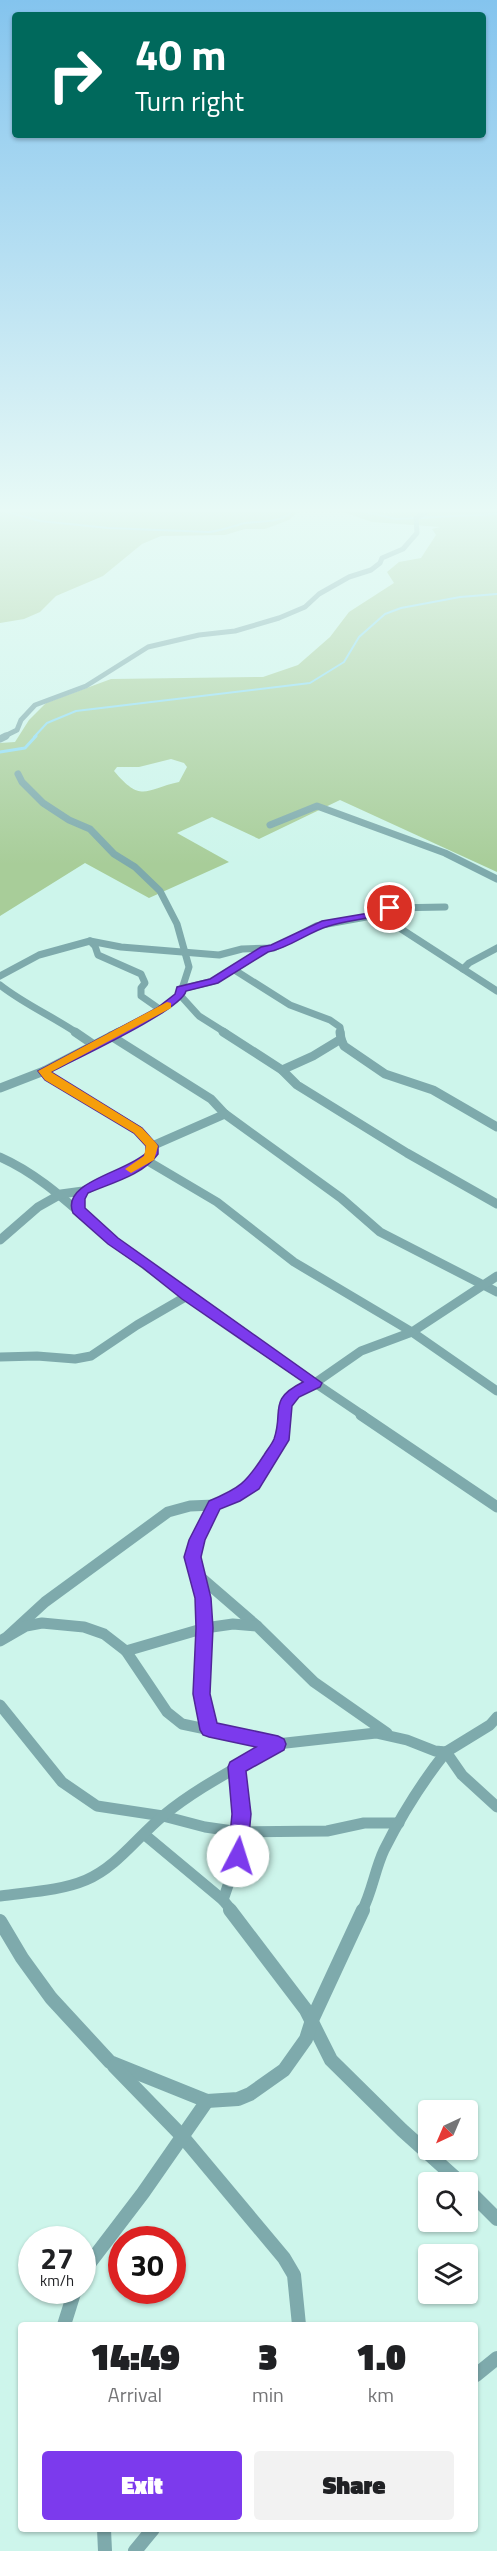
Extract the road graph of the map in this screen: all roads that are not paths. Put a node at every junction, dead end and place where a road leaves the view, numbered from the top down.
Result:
1 (247, 627) edge
2 (0, 739) edge
3 (18, 774) dead end
4 (270, 825) dead end
5 (497, 879) edge
6 (445, 907) dead end
7 (378, 914) junction
8 (90, 941) junction
9 (497, 948) edge
10 (265, 949) junction
11 (187, 954) junction
12 (232, 969) junction
13 (463, 969) junction
14 (0, 976) edge
15 (0, 985) edge
16 (497, 991) edge
17 (181, 992) junction
18 (161, 1010) junction
19 (111, 1036) junction
20 (341, 1039) junction
21 (94, 1045) junction
22 (282, 1070) junction
23 (44, 1071) junction
24 (0, 1088) edge
25 (225, 1114) junction
26 (497, 1127) edge
27 (152, 1146) junction
28 (0, 1157) edge
29 (146, 1160) junction
30 (83, 1191) junction
31 (62, 1194) junction
32 (497, 1204) edge
33 (78, 1210) junction
34 (0, 1240) edge
35 (497, 1276) edge
36 (485, 1284) junction
37 (497, 1292) edge
38 (187, 1296) junction
39 (412, 1332) junction
40 (0, 1357) edge
41 (315, 1383) junction
42 (497, 1391) edge
43 (214, 1505) junction
44 (497, 1507) edge
45 (198, 1575) junction
46 (257, 1626) junction
47 (205, 1628) junction
48 (4, 1638) edge
49 (126, 1651) junction
50 (0, 1705) edge
51 (497, 1718) edge
52 (209, 1730) junction
53 (394, 1737) junction
54 (278, 1744) junction
55 (446, 1752) junction
56 (237, 1767) junction
57 (497, 1807) edge
58 (163, 1816) junction
59 (399, 1823) junction
60 (240, 1832) junction
61 (145, 1835) junction
62 (0, 1896) edge
63 (223, 1900) junction
64 (0, 1921) edge
65 (312, 2020) junction
66 (110, 2062) junction
67 (207, 2101) junction
68 (182, 2136) junction
69 (449, 2172) edge
70 (478, 2200) edge
71 (497, 2218) edge
72 (96, 2252) edge
73 (71, 2304) edge
74 (296, 2320) edge
75 (65, 2322) edge
76 (497, 2358) edge
77 (478, 2373) edge
78 (104, 2532) edge
79 (151, 2532) edge
80 (105, 2551) edge
81 (135, 2551) edge

1 - 2 street
3 - 11 street
4 - 5 street
6 - 7 street
7 - 10 street
7 - 13 street
8 - 11 street
8 - 14 street
8 - 18 street
9 - 13 street
10 - 11 street
10 - 12 street
11 - 17 street
12 - 17 street
12 - 20 street
13 - 16 street
15 - 21 street
17 - 18 street
17 - 22 street
18 - 19 street
19 - 21 street
19 - 25 street
20 - 22 street
20 - 26 street
21 - 23 street
22 - 32 street
23 - 24 street
23 - 27 street
25 - 27 street
25 - 36 street
27 - 29 street
28 - 31 street
29 - 30 street
29 - 39 street
30 - 31 street
30 - 33 street
31 - 33 street
31 - 34 street
33 - 38 street
35 - 36 street
36 - 37 street
36 - 39 street
38 - 40 street
38 - 41 street
39 - 41 street
39 - 42 street
41 - 43 street
41 - 44 street
43 - 45 street
43 - 48 street
45 - 46 street
45 - 47 street
46 - 47 street
46 - 53 street
47 - 49 street
47 - 52 street
48 - 49 street
49 - 52 street
50 - 58 street
51 - 55 street
52 - 54 street
53 - 54 street
53 - 55 street
54 - 56 street
55 - 57 street
55 - 59 street
56 - 58 street
56 - 60 street
58 - 60 street
58 - 61 street
59 - 60 street
59 - 65 street
60 - 63 street
61 - 62 street
61 - 63 street
63 - 65 street
64 - 66 street
65 - 67 street
65 - 69 street
66 - 67 street
66 - 68 street
67 - 68 street
68 - 72 street
68 - 74 street
70 - 71 street
73 - 75 street
76 - 77 street
78 - 80 street
79 - 81 street

